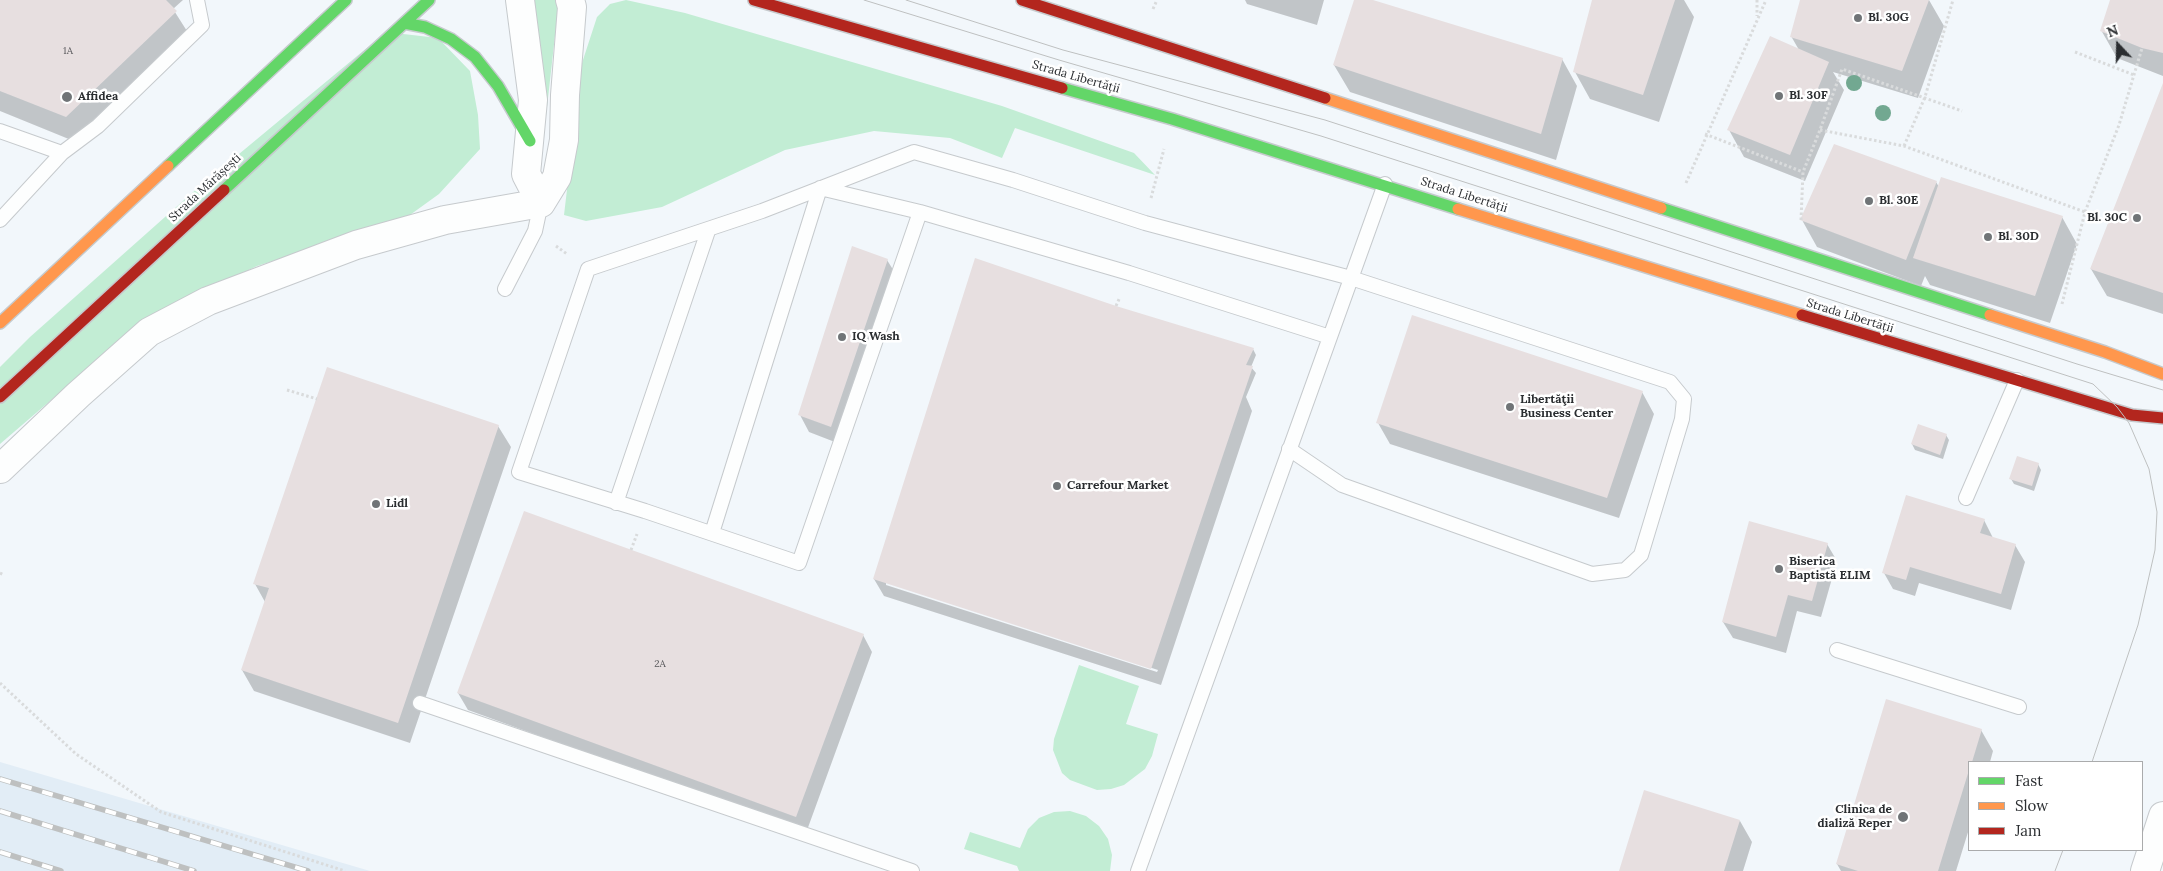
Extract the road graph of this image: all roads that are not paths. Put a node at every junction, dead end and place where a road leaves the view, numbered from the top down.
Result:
1 (197, 0) edge
2 (346, 0) edge
3 (429, 0) edge
4 (520, 0) edge
5 (570, 0) edge
6 (754, 0) edge
7 (1022, 0) edge
8 (404, 23) junction
9 (0, 131) edge
10 (530, 142) junction
11 (62, 153) junction
12 (1385, 184) junction
13 (820, 188) junction
14 (542, 203) junction
15 (920, 212) junction
16 (0, 220) edge
17 (708, 231) junction
18 (1351, 278) junction
19 (505, 289) dead end
20 (0, 323) edge
21 (1330, 337) junction
22 (2163, 374) edge
23 (2016, 380) junction
24 (0, 397) edge
25 (2163, 418) edge
26 (1289, 449) junction
27 (0, 469) edge
28 (1966, 498) dead end
29 (616, 503) junction
30 (712, 533) junction
31 (1837, 650) dead end
32 (420, 702) dead end
33 (2019, 707) dead end
34 (2163, 816) edge
35 (912, 871) edge
36 (1138, 871) edge
37 (2145, 871) edge

1 - 11 lane
2 - 20 main road
3 - 8 main road, Strada Mărășești
4 - 10 street
5 - 14 street
6 - 12 main road, Strada Libertății
7 - 22 main road
8 - 10 main road
8 - 24 main road, Strada Mărășești
9 - 11 lane
10 - 14 street
11 - 16 lane
12 - 18 lane
12 - 23 main road, Strada Libertății
13 - 15 lane
13 - 17 lane
13 - 18 lane
13 - 30 lane
14 - 19 lane
14 - 27 street
15 - 21 lane
15 - 30 lane
17 - 29 lane
17 - 29 lane
18 - 21 lane
18 - 26 lane
21 - 26 lane
23 - 25 main road, Strada Libertății
23 - 28 lane
26 - 36 lane
29 - 30 lane
31 - 33 lane
32 - 35 lane
34 - 37 street

